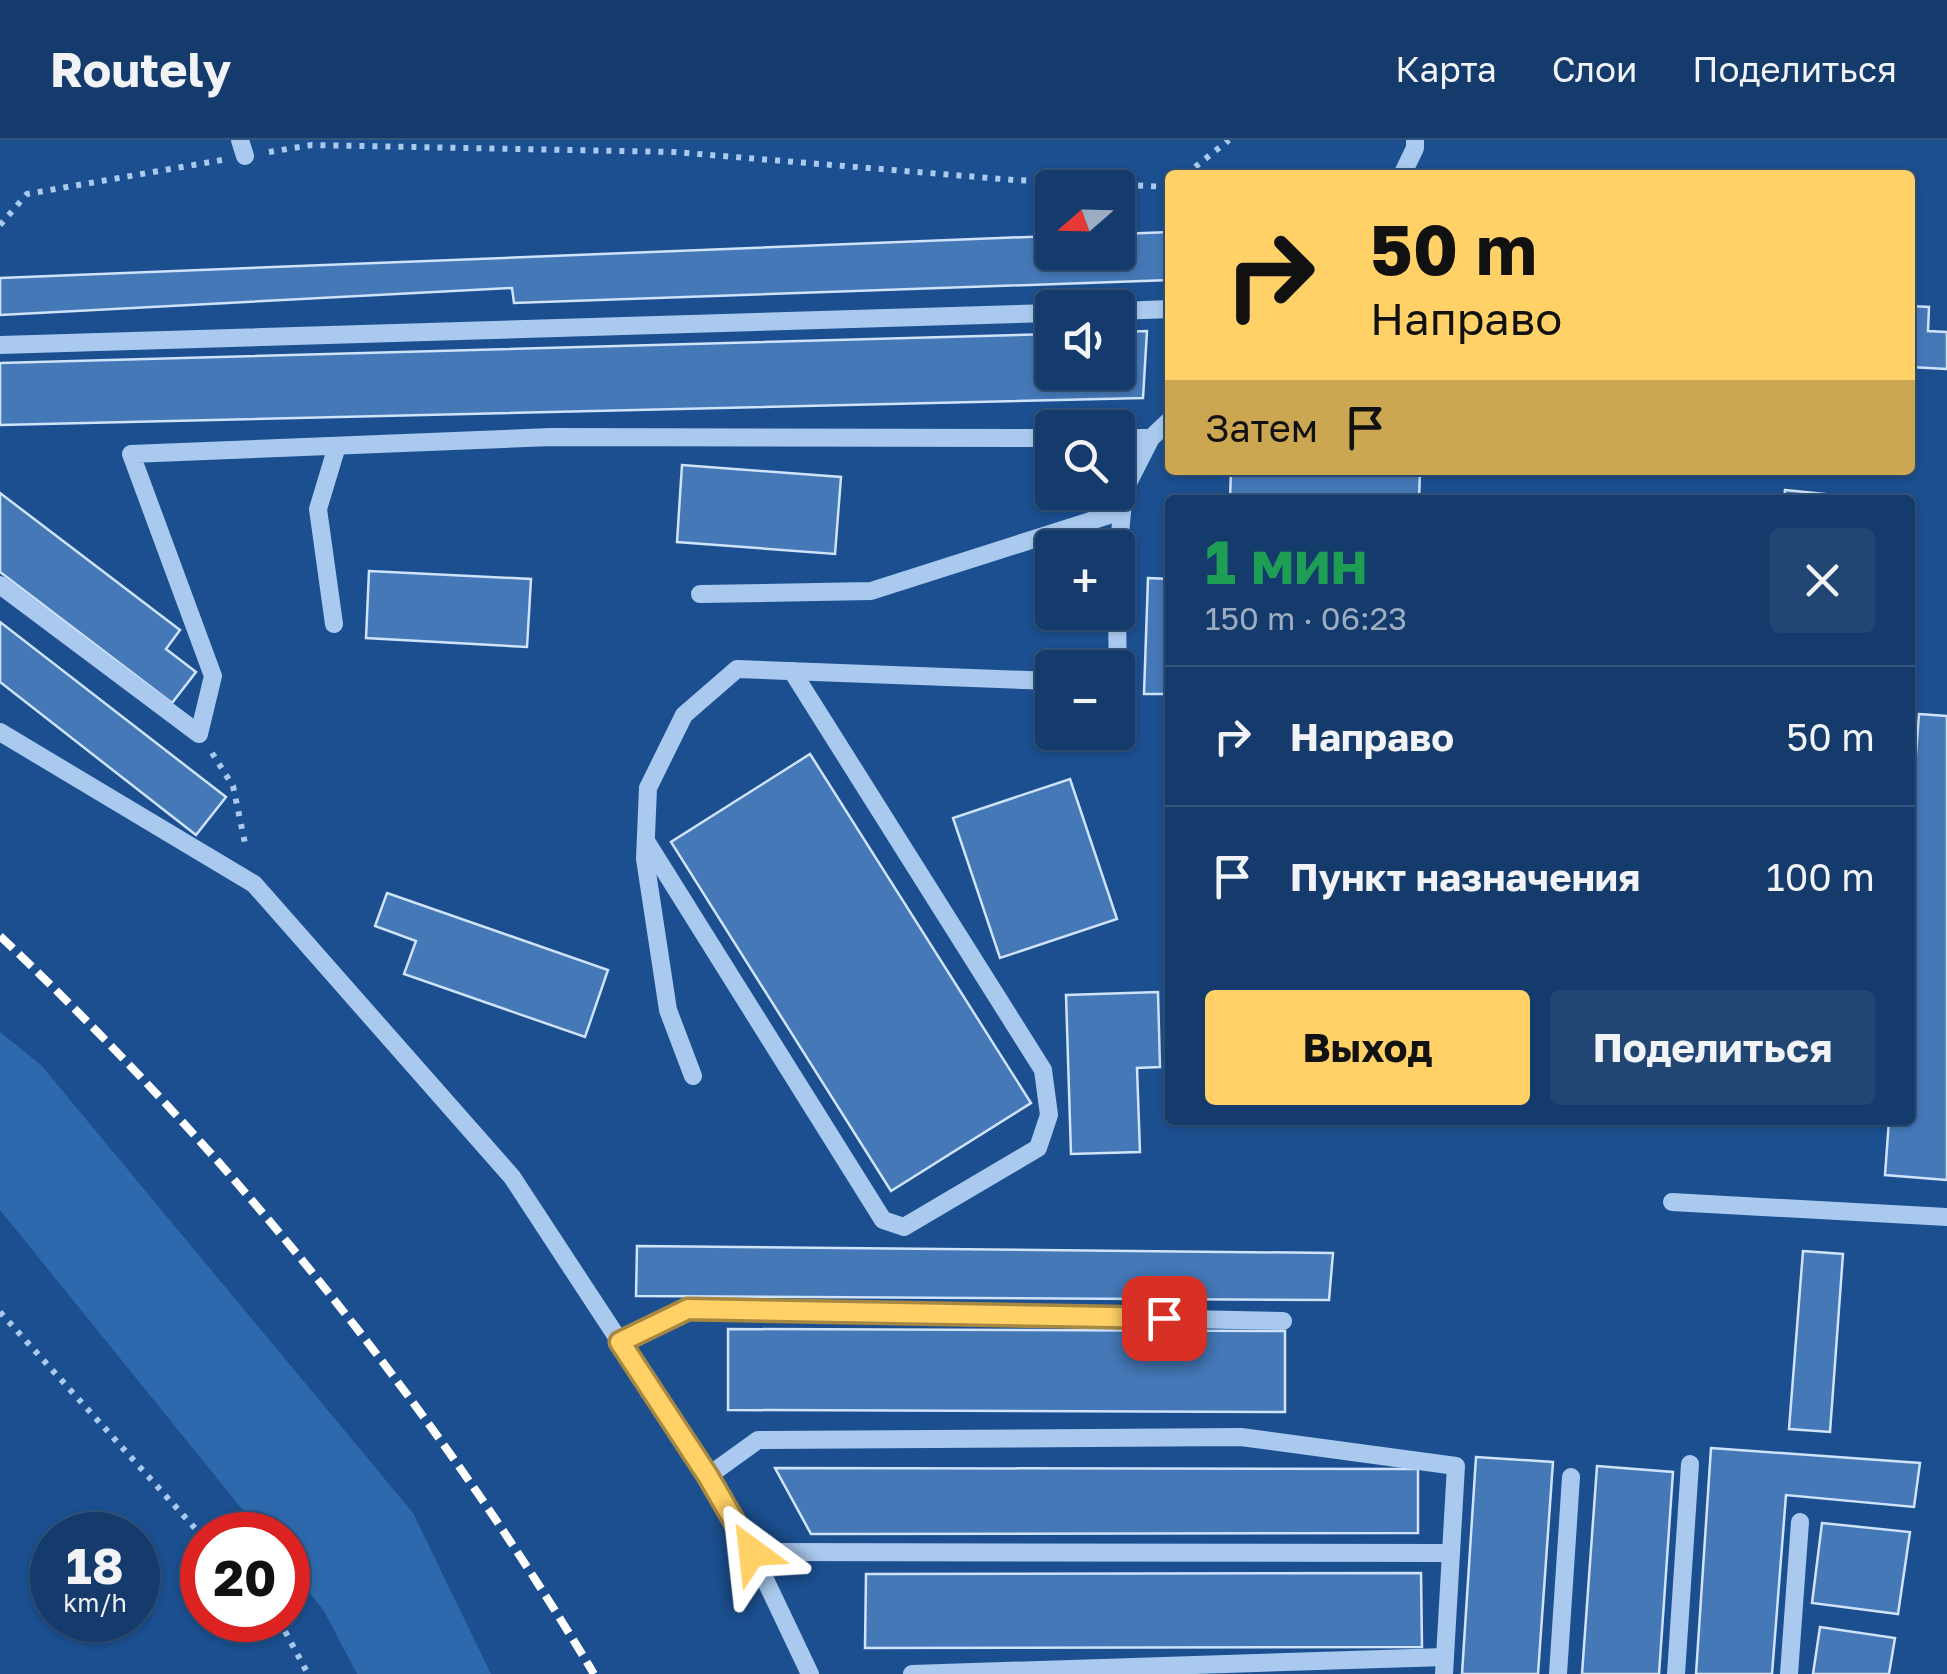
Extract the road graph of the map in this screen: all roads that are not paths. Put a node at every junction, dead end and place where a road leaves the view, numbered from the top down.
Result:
1 (1415, 140) edge
2 (1404, 170) edge
3 (1165, 309) edge
4 (1135, 310) edge
5 (1035, 312) edge
6 (0, 345) edge
7 (1165, 425) edge
8 (1035, 438) edge
9 (1135, 438) edge
10 (1151, 438) junction
11 (337, 446) junction
12 (1122, 511) junction
13 (1120, 530) edge
14 (0, 585) edge
15 (700, 594) dead end
16 (334, 624) dead end
17 (792, 671) junction
18 (1035, 680) edge
19 (0, 732) edge
20 (646, 841) junction
21 (693, 1076) dead end
22 (1672, 1202) dead end
23 (1947, 1216) edge
24 (1284, 1321) dead end
25 (620, 1342) junction
26 (1690, 1464) dead end
27 (708, 1476) junction
28 (1571, 1477) dead end
29 (1800, 1522) dead end
30 (752, 1552) junction
31 (1451, 1553) junction
32 (1444, 1666) edge
33 (810, 1674) edge
34 (912, 1674) edge
35 (1558, 1674) edge
36 (1676, 1674) edge
37 (1789, 1674) edge

1 - 2 lane
3 - 4 lane
5 - 6 lane
7 - 10 lane
8 - 11 lane
9 - 10 lane
10 - 12 lane
11 - 14 lane
11 - 16 lane
12 - 13 lane
12 - 15 lane
17 - 18 lane
17 - 20 lane
17 - 20 lane
19 - 25 lane
20 - 21 lane
22 - 23 lane
24 - 25 lane
25 - 27 lane
26 - 36 lane
27 - 30 lane
27 - 31 lane
28 - 35 lane
29 - 37 lane
30 - 31 lane
30 - 33 lane
31 - 32 lane
32 - 34 lane

